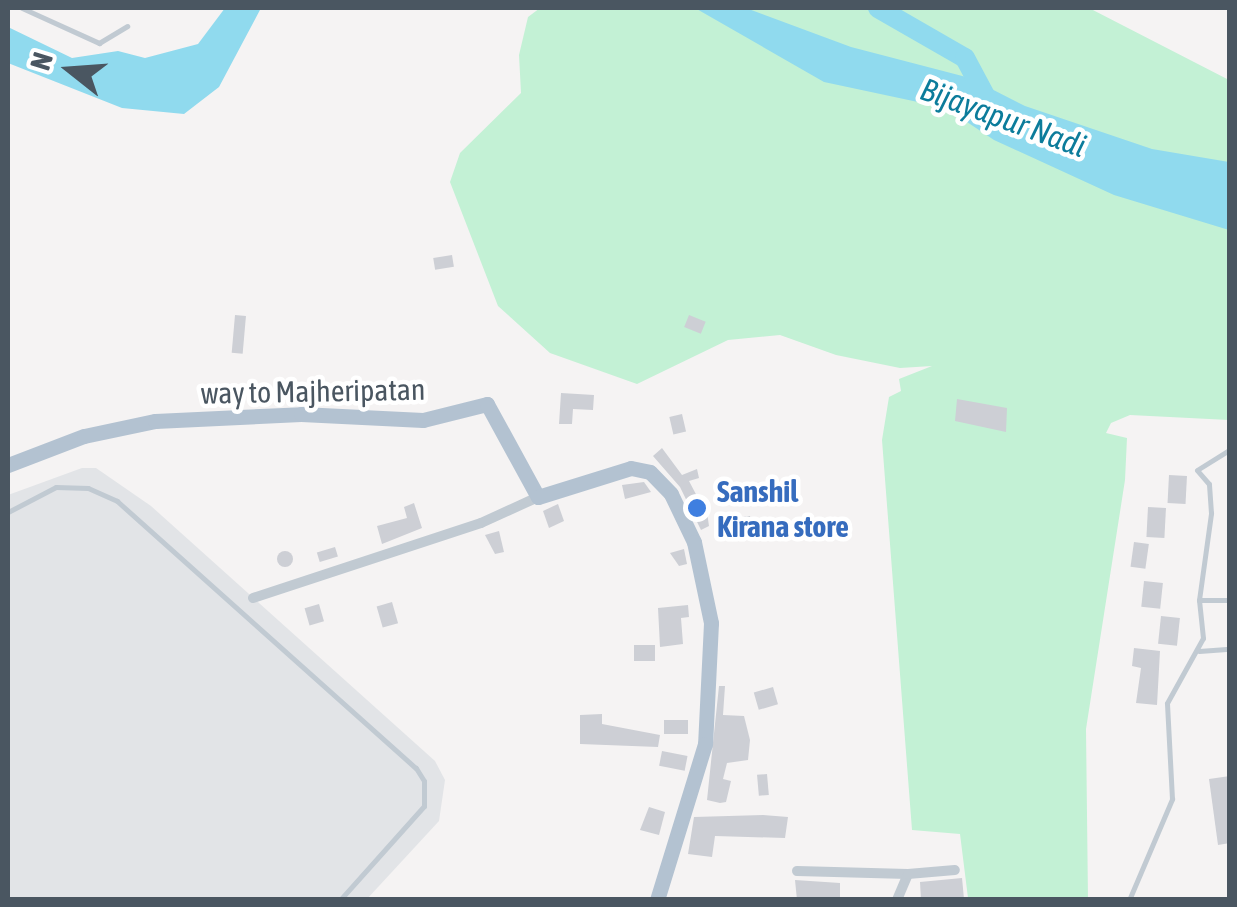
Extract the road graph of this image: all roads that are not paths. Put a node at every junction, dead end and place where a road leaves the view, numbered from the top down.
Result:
1 (22, 8) edge
2 (127, 26) dead end
3 (1230, 449) edge
4 (8, 465) edge
5 (538, 497) junction
6 (8, 512) edge
7 (253, 598) joint
8 (1198, 600) junction
9 (1230, 600) edge
10 (241, 610) junction
11 (1230, 650) edge
12 (1198, 651) junction
13 (955, 870) dead end
14 (797, 871) dead end
15 (908, 874) junction
16 (340, 900) edge
17 (656, 900) edge
18 (897, 900) edge
19 (1129, 900) edge

1 - 2 lane
3 - 8 lane
4 - 5 main road, way to Majheripatan
5 - 7 street
5 - 17 main road
6 - 10 lane
7 - 10 lane
8 - 9 lane
8 - 12 lane
10 - 16 lane
11 - 12 lane
12 - 19 lane
13 - 15 street
14 - 15 street
15 - 18 street

